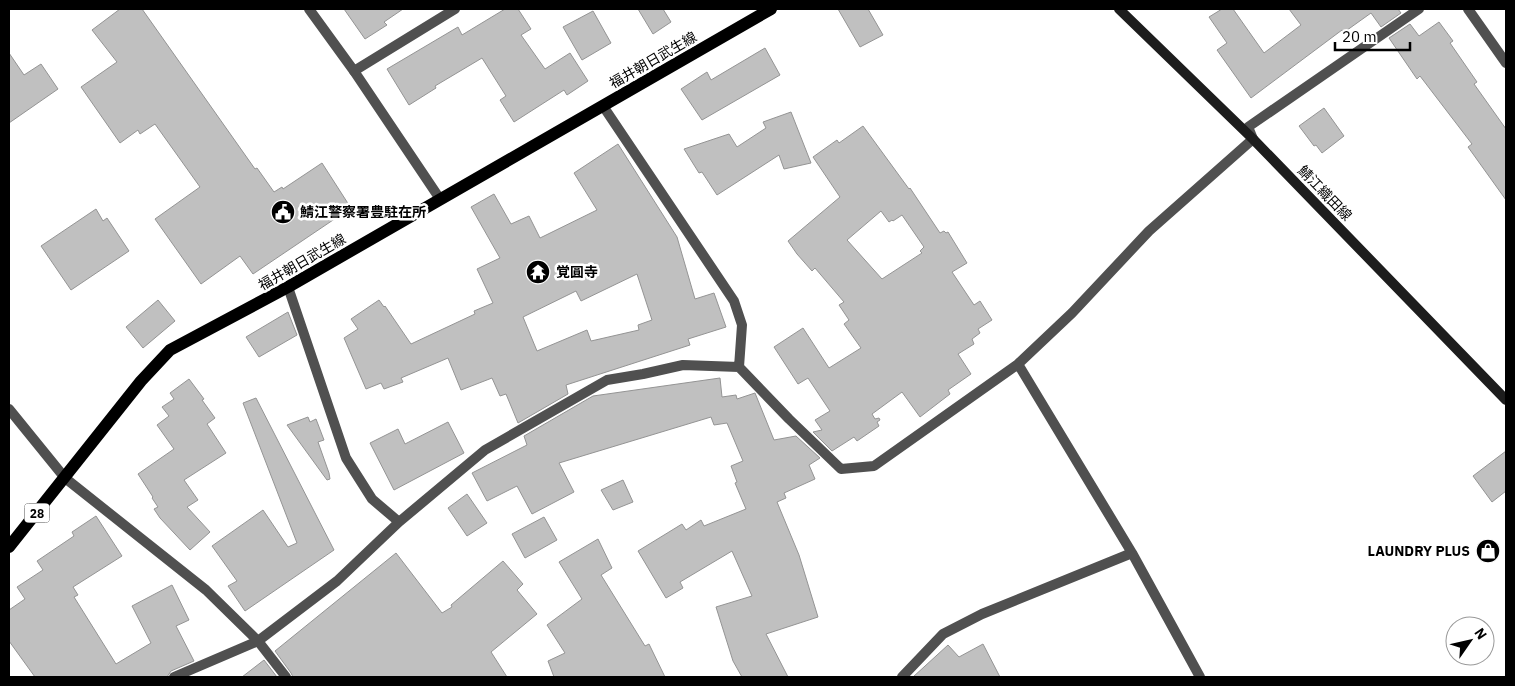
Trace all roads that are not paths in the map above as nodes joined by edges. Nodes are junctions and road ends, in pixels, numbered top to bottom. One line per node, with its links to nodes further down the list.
1 (309, 9): 8 (street)
2 (455, 9): 8 (street)
3 (771, 9): 9 (main road, 福井朝日武生線 / 28)
4 (1119, 9): 10 (main road, 鯖江織田線)
5 (1418, 9): 10 (street)
6 (1468, 9): 7 (street)
7 (1506, 63)
8 (354, 71): 11 (street)
9 (603, 106): 11 (main road, 福井朝日武生線 / 28); 14 (street)
10 (1254, 139): 13 (street); 15 (main road, 鯖江織田線)
11 (440, 199): 12 (main road, 福井朝日武生線 / 28)
12 (288, 288): 17 (main road, 福井朝日武生線 / 28); 18 (street)
13 (1018, 364): 14 (street); 20 (street)
14 (739, 367): 18 (street)
15 (1506, 400)
16 (9, 409): 17 (street)
17 (65, 478): 19 (main road, 福井朝日武生線 / 28); 21 (street)
18 (399, 522): 21 (street)
19 (9, 547)
20 (1132, 554): 24 (street); 25 (street)
21 (258, 641): 22 (street); 23 (street)
22 (174, 677)
23 (286, 677)
24 (902, 677)
25 (1200, 677)

